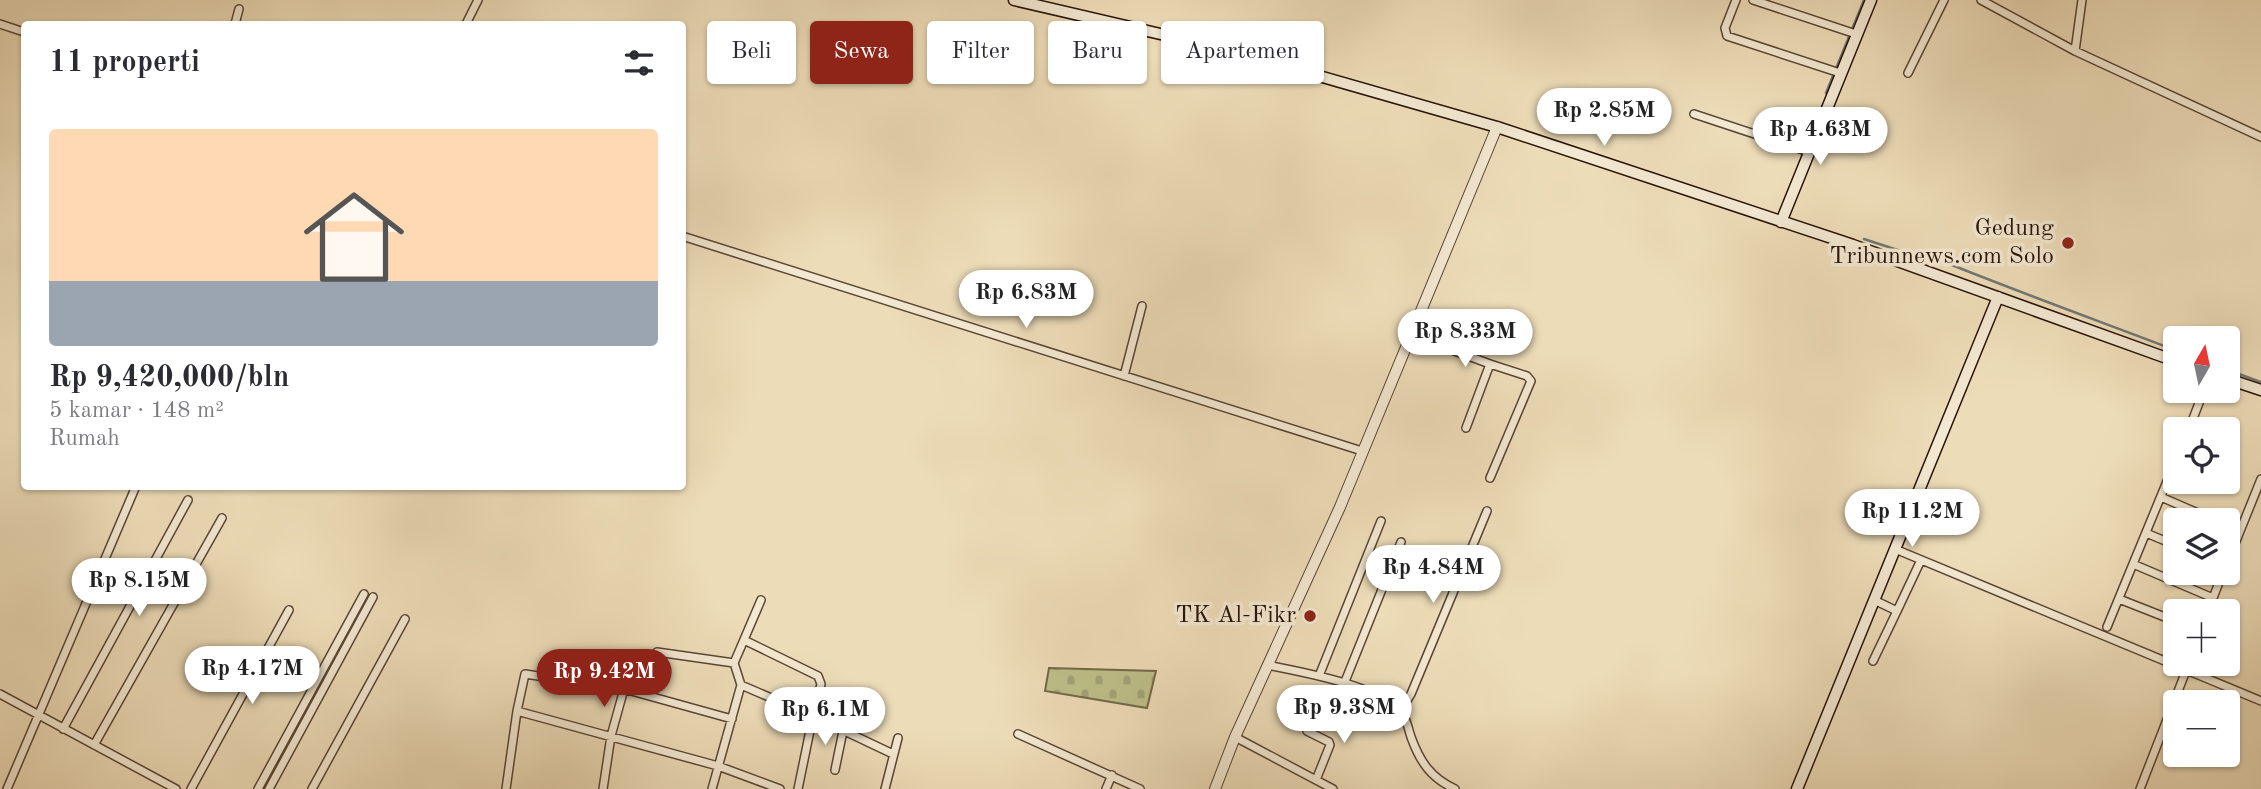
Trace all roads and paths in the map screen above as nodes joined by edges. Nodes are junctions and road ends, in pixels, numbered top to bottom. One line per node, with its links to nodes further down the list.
1 (478, 0): 11 (street)
2 (1014, 0): 19 (main road)
3 (1737, 0): 16 (street)
4 (1753, 0): 14 (street)
5 (1871, 0): 14 (main road)
6 (1944, 0): 17 (street)
7 (1981, 0): 15 (street)
8 (2082, 0): 15 (street)
9 (240, 9): 10 (street)
10 (235, 21)
11 (468, 21)
12 (0, 24): 13 (street)
13 (21, 31)
14 (1853, 32): 16 (main road)
15 (2075, 51): 20 (street)
16 (1836, 72): 21 (main road)
17 (1908, 73)
18 (1693, 114): 21 (street)
19 (1497, 127): 22 (main road); 26 (street)
20 (2261, 137)
21 (1809, 152): 22 (main road)
22 (1781, 222): 24 (main road)
23 (686, 237): 29 (street)
24 (1998, 297): 27 (main road); 48 (main road)
25 (1142, 306): 29 (street)
26 (1411, 335): 28 (street); 33 (street)
27 (2163, 357)
28 (1490, 364): 32 (street); 34 (street)
29 (1124, 376): 33 (street)
30 (2240, 383): 31 (main road)
31 (2261, 390)
32 (1466, 428)
33 (1362, 451): 69 (street)
34 (1490, 478)
35 (2261, 479): 44 (street)
36 (134, 490): 80 (street)
37 (2163, 492): 38 (street)
38 (2161, 497): 40 (street); 45 (street)
39 (188, 500): 83 (street)
40 (2186, 508)
41 (1487, 511): 79 (street)
42 (222, 518): 90 (street)
43 (1381, 522): 49 (street)
44 (2240, 531)
45 (2146, 533): 46 (street); 52 (street)
46 (2163, 540)
47 (1401, 542): 51 (street)
48 (1895, 549): 50 (street); 59 (main road)
49 (1368, 555): 51 (street); 70 (street)
50 (1920, 560): 61 (street); 66 (street)
51 (1393, 564): 73 (street)
52 (2133, 564): 56 (street); 57 (street)
53 (2218, 585): 56 (street)
54 (364, 594): 99 (street)
55 (373, 597): 100 (street)
56 (2213, 598)
57 (2119, 599): 62 (street); 64 (street)
58 (761, 600): 65 (street)
59 (1874, 600): 61 (street); 113 (main road)
60 (289, 610): 98 (street)
61 (1897, 611): 67 (street)
62 (2163, 616)
63 (405, 619): 101 (street)
64 (2107, 628)
65 (744, 640): 68 (street); 81 (street)
66 (2163, 657)
67 (1873, 661)
68 (734, 663): 74 (street); 75 (street)
69 (1267, 665): 70 (street); 88 (street)
70 (1319, 676): 73 (street)
71 (2184, 676): 114 (street)
72 (2207, 676): 77 (street)
73 (1344, 684): 79 (street)
74 (741, 685): 81 (street); 82 (street)
75 (624, 689): 78 (street); 82 (street); 87 (street)
76 (0, 694): 80 (street)
77 (2261, 701)
78 (517, 711): 87 (street); 102 (street)
79 (1400, 712): 112 (street)
80 (39, 716): 83 (street); 96 (street)
81 (813, 716): 84 (street); 106 (street)
82 (732, 719): 92 (street)
83 (63, 729): 90 (street)
84 (843, 731): 91 (street); 93 (street)
85 (1307, 732): 95 (street)
86 (1018, 734): 94 (street)
87 (611, 736): 92 (street); 103 (street)
88 (1235, 737): 95 (street); 110 (street)
89 (898, 738): 91 (street)
90 (94, 745): 97 (street)
91 (893, 754): 107 (street)
92 (718, 766): 104 (street); 105 (street)
93 (835, 770)
94 (1112, 775): 108 (street); 109 (street)
95 (1316, 780): 111 (street)
96 (7, 789)
97 (176, 789)
98 (191, 789)
99 (258, 789)
100 (269, 789)
101 (312, 789)
102 (506, 789)
103 (603, 789)
104 (712, 789)
105 (780, 789)
106 (797, 789)
107 (885, 789)
108 (1106, 789)
109 (1140, 789)
110 (1215, 789)
111 (1334, 789)
112 (1455, 789)
113 (1797, 789)
114 (2140, 789)

